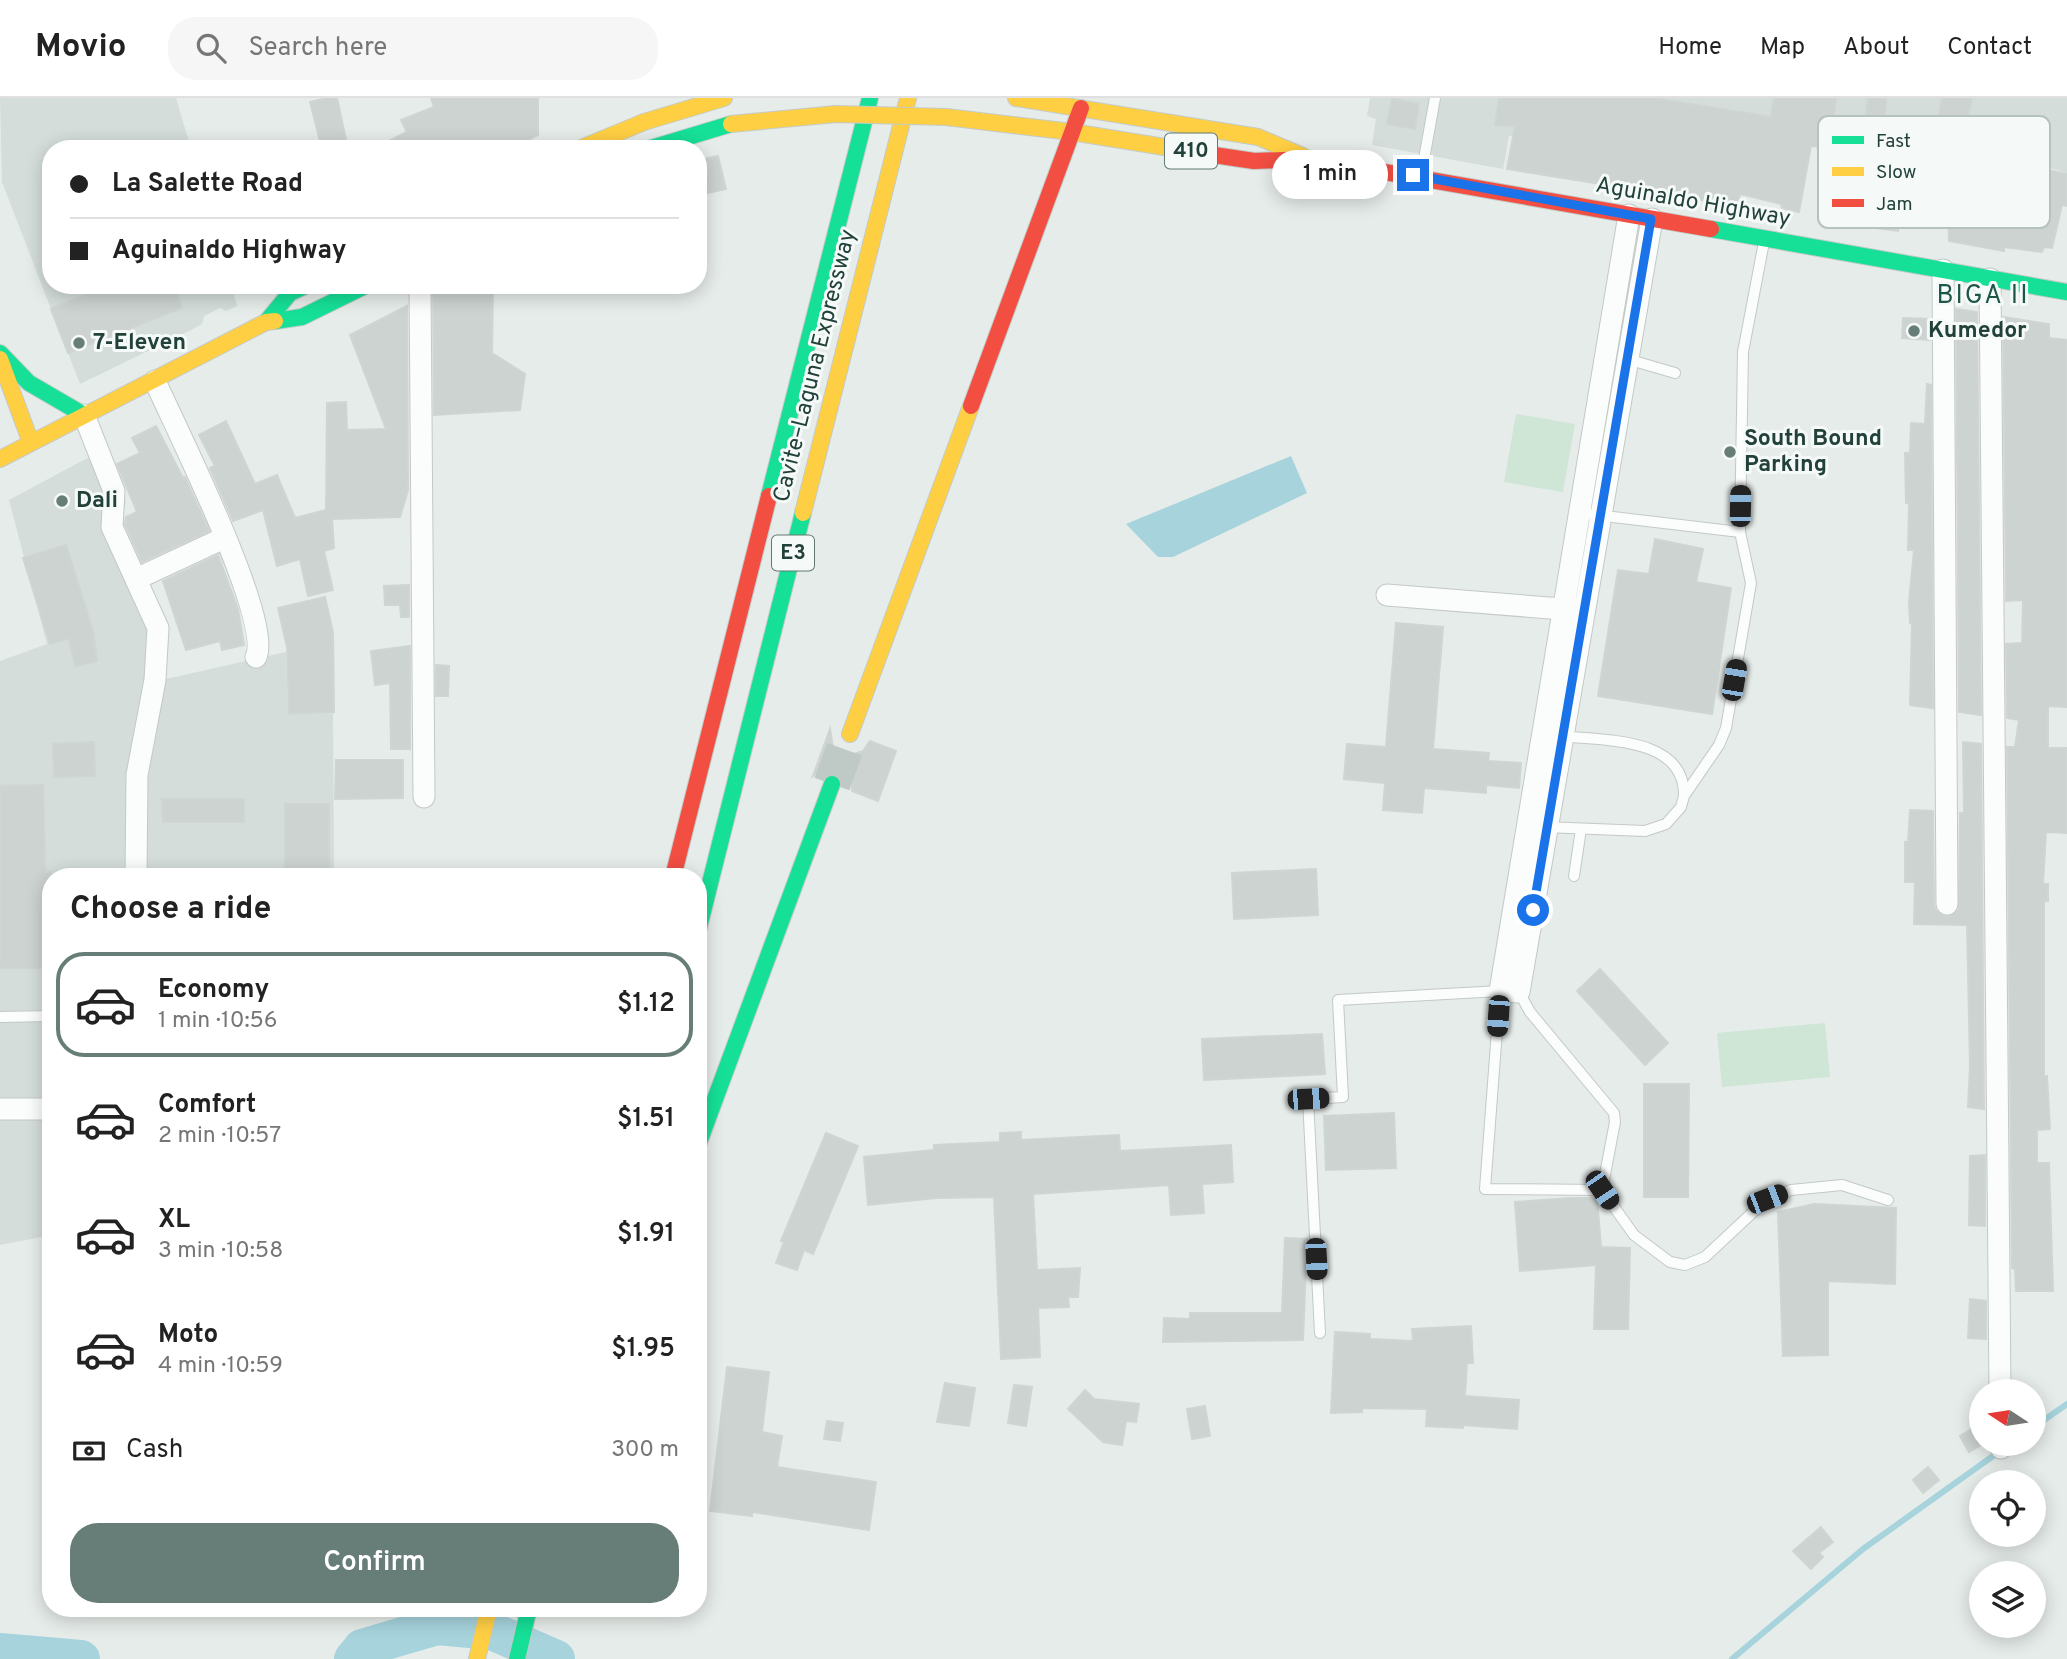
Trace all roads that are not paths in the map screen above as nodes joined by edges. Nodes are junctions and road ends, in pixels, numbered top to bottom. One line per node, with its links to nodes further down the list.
1 (724, 98): 8 (main road)
2 (870, 98): 46 (main road, Cavite–Laguna Expressway / E3)
3 (908, 98): 48 (main road, Cavite–Laguna Expressway / E3)
4 (1016, 98): 6 (main road, Aguinaldo Highway / 410)
5 (1435, 98): 11 (lane)
6 (1081, 108): 7 (main road); 10 (main road, Aguinaldo Highway / 410)
7 (1072, 132): 9 (main road, Aguinaldo Highway / 410, bridge); 10 (main road, Aguinaldo Highway / 410); 38 (main road)
8 (601, 140)
9 (679, 140)
10 (1310, 159): 11 (main road, Aguinaldo Highway / 410)
11 (1427, 178): 12 (main road, Aguinaldo Highway / 410)
12 (1629, 215): 13 (main road, Aguinaldo Highway / 410); 31 (street)
13 (1651, 219): 14 (main road, Aguinaldo Highway / 410); 24 (street)
14 (1764, 239): 15 (main road, Aguinaldo Highway / 410); 32 (lane)
15 (1943, 270): 16 (main road, Aguinaldo Highway / 410); 49 (street)
16 (1990, 279): 17 (main road, Aguinaldo Highway / 410); 59 (street)
17 (2067, 292)
18 (289, 294): 21 (main road)
19 (348, 294): 21 (main road)
20 (420, 294): 42 (street)
21 (265, 322): 26 (main road)
22 (0, 353): 27 (main road)
23 (0, 359): 29 (main road)
24 (1626, 359): 25 (lane); 31 (street)
25 (1675, 373)
26 (155, 381): 27 (main road); 33 (street)
27 (84, 415): 29 (main road); 34 (street)
28 (0, 436): 30 (main road)
29 (31, 443): 30 (main road)
30 (4, 457)
31 (1589, 515): 32 (lane); 36 (street)
32 (1740, 532): 41 (lane)
33 (224, 538): 34 (street); 37 (street)
34 (136, 579): 45 (street)
35 (1387, 595): 36 (street)
36 (1573, 610): 39 (street)
37 (256, 657)
38 (850, 734)
39 (1553, 736): 41 (lane); 43 (street)
40 (832, 784): 55 (main road)
41 (1684, 796): 44 (lane)
42 (424, 797)
43 (1537, 826): 44 (lane); 50 (street)
44 (1581, 829): 47 (lane)
45 (136, 868)
46 (676, 868)
47 (1574, 876)
48 (707, 895)
49 (1947, 904)
50 (1510, 991): 56 (lane); 56 (lane); 58 (lane)
51 (42, 1016): 52 (lane)
52 (0, 1017)
53 (0, 1109): 54 (street)
54 (42, 1109)
55 (707, 1121)
56 (1602, 1190): 57 (lane)
57 (1888, 1200)
58 (1320, 1333)
59 (2000, 1379)
60 (487, 1617): 62 (main road)
61 (527, 1617): 63 (main road)
62 (477, 1659)
63 (517, 1659)

